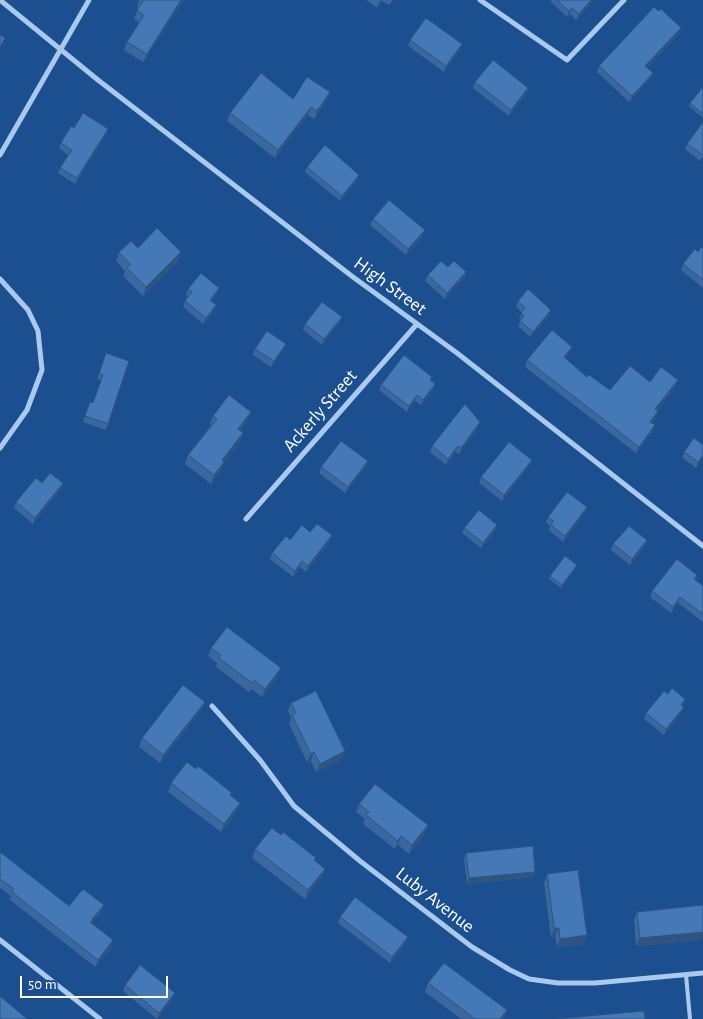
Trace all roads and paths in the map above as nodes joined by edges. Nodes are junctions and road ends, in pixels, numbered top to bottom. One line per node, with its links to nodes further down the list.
1 (0, 0): 5 (street, High Street)
2 (89, 0): 5 (street)
3 (480, 0): 4 (street)
4 (624, 0)
5 (60, 49): 6 (street); 8 (street, High Street)
6 (0, 155)
7 (0, 279): 9 (street)
8 (417, 324): 10 (street, Ackerly Street); 11 (street, High Street)
9 (0, 448)
10 (246, 519)
11 (703, 546)
12 (212, 706): 15 (street, Luby Avenue)
13 (0, 940): 16 (street)
14 (703, 973): 15 (street, Luby Avenue)
15 (686, 975): 17 (lane)
16 (100, 1019)
17 (690, 1019)

